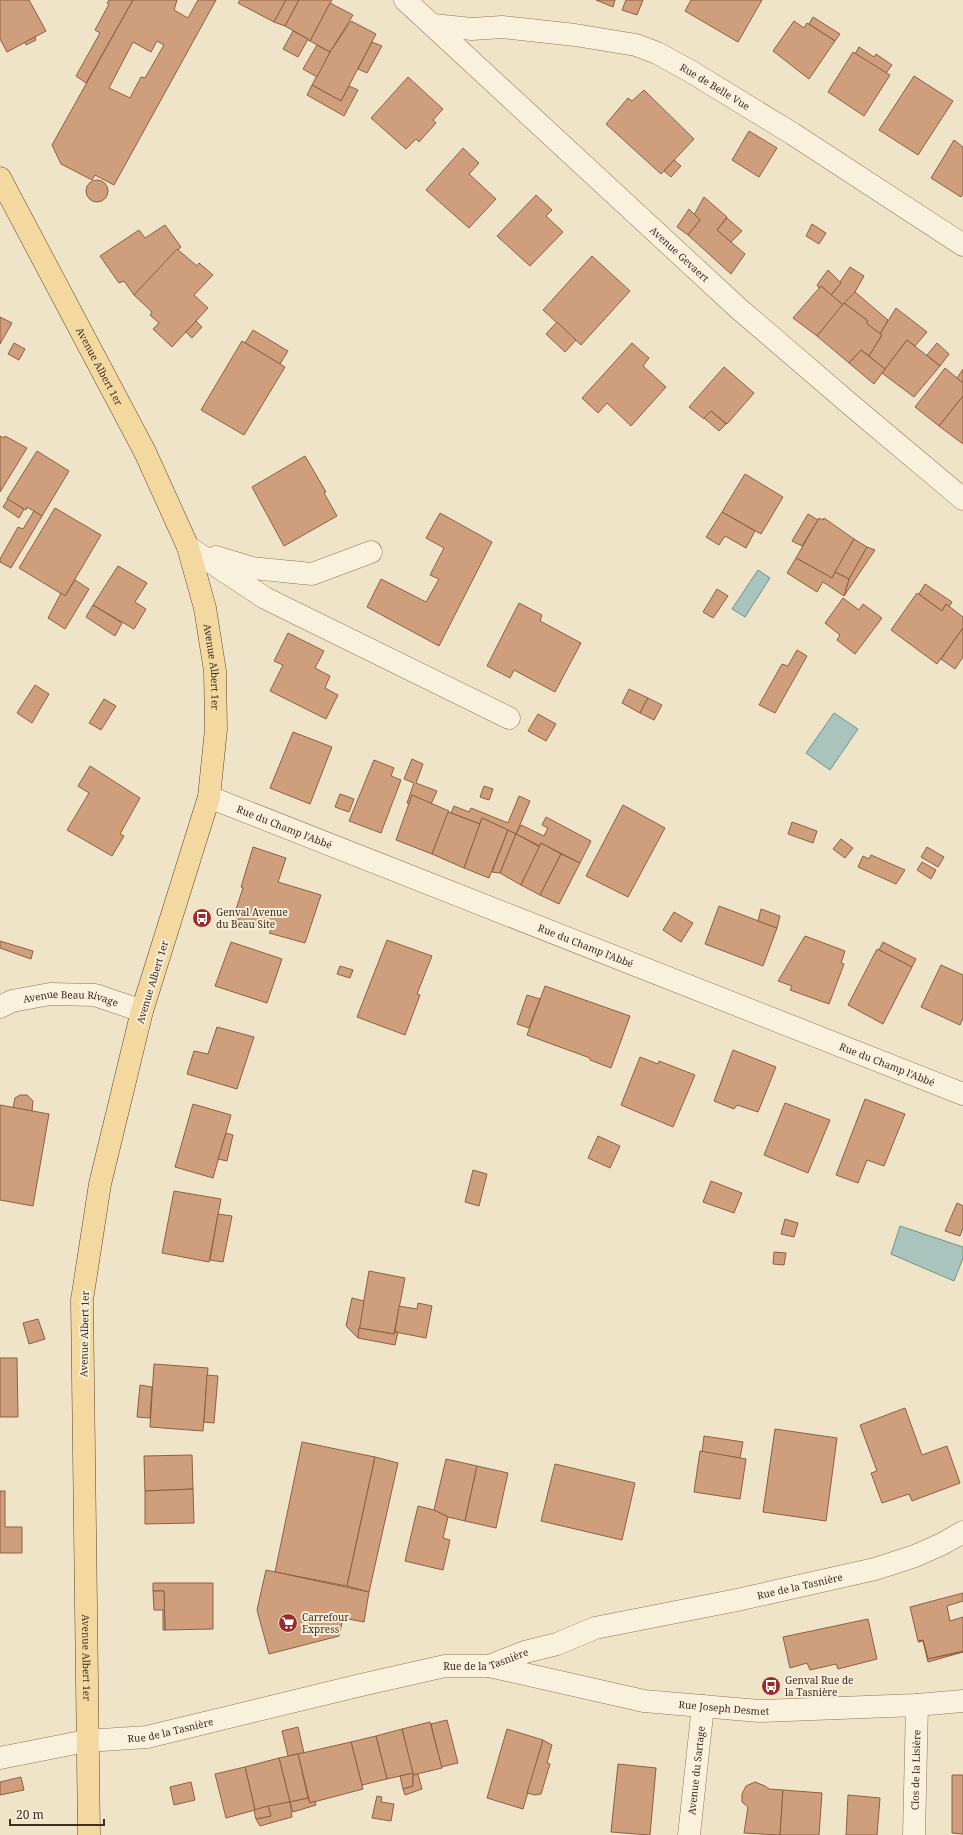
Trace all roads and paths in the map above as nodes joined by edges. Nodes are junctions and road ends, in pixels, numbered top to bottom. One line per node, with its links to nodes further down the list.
1 (404, 0): 2 (street, Avenue Gevaert)
2 (433, 25): 4 (street, Rue de Belle Vue); 5 (street, Avenue Gevaert)
3 (0, 178): 6 (main road, Avenue Albert 1er)
4 (963, 245)
5 (963, 499)
6 (188, 547): 7 (street); 8 (street); 9 (main road, Avenue Albert 1er)
7 (371, 552)
8 (509, 718)
9 (209, 797): 11 (main road, Avenue Albert 1er); 12 (street, Rue du Champ l'Abbé)
10 (0, 1007): 11 (street, Avenue Beau Rivage)
11 (142, 1011): 18 (main road, Avenue Albert 1er)
12 (963, 1094)
13 (963, 1532): 14 (street, Rue de la Tasnière)
14 (489, 1666): 17 (street, Rue Joseph Desmet); 18 (street, Rue de la Tasnière)
15 (963, 1701): 16 (street, Rue Joseph Desmet)
16 (917, 1705): 17 (street, Rue Joseph Desmet); 22 (street, Clos de la Lisière)
17 (703, 1706): 21 (street, Avenue du Sartage)
18 (86, 1741): 19 (street, Rue de la Tasnière); 20 (main road, Avenue Albert 1er)
19 (0, 1758)
20 (89, 1835)
21 (689, 1835)
22 (914, 1835)

